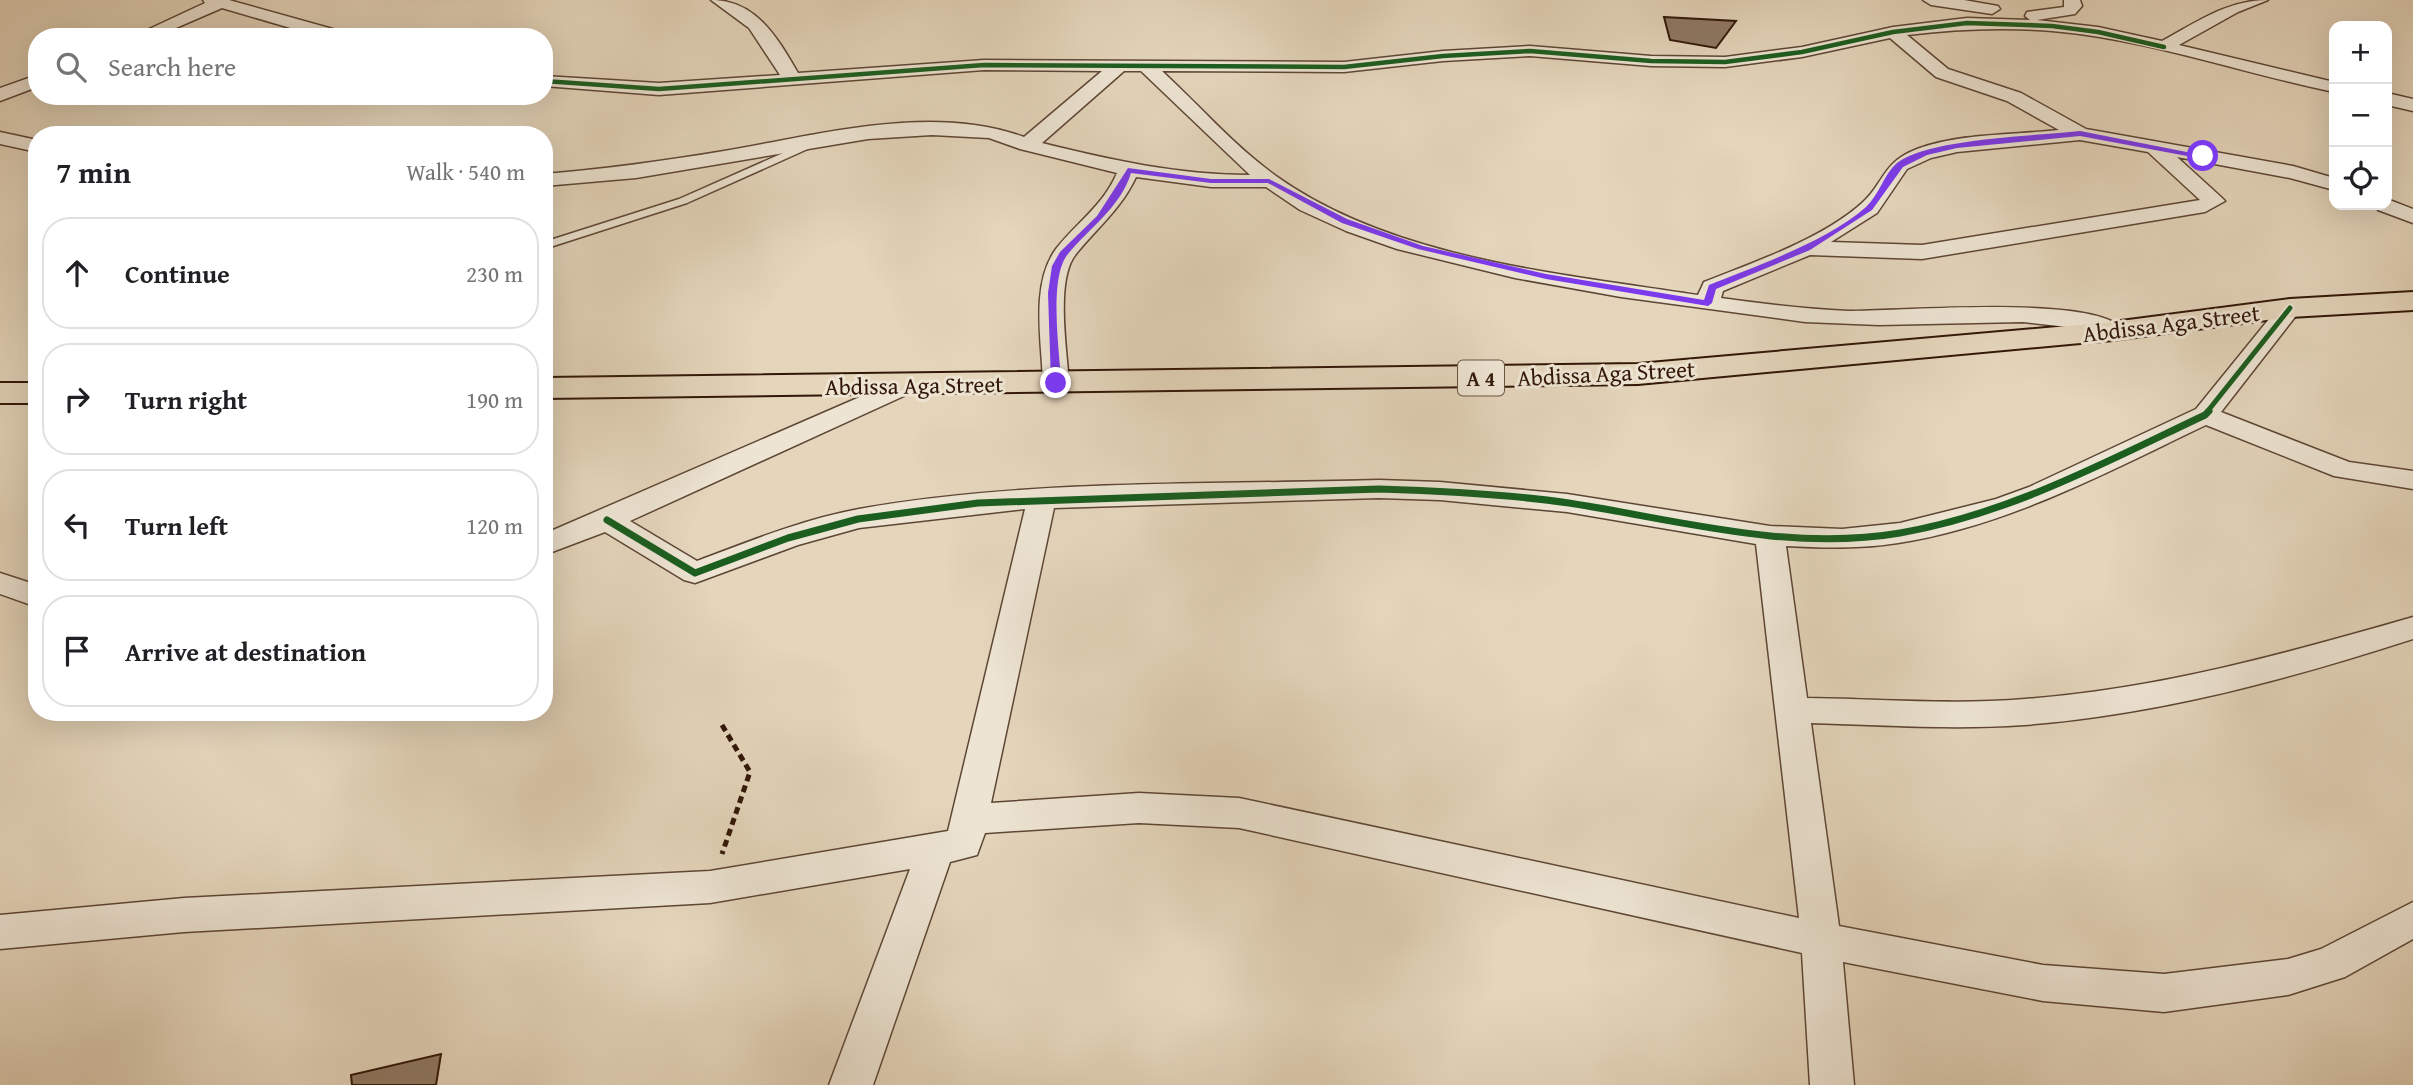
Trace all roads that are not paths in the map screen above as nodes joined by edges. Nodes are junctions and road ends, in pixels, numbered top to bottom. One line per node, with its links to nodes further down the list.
1 (719, 0): 17 (street)
2 (1931, 0): 8 (street)
3 (2072, 0): 8 (street)
4 (2209, 0): 7 (street)
5 (2260, 0): 7 (street)
6 (216, 2): 9 (street); 10 (street)
7 (2232, 9): 13 (street)
8 (2033, 16): 12 (street)
9 (160, 28)
10 (309, 28)
11 (1893, 32): 12 (street); 15 (street); 23 (street)
12 (2098, 32): 13 (street)
13 (2164, 47): 19 (street)
14 (1120, 65): 15 (street); 17 (street); 27 (street)
15 (1145, 65): 31 (street)
16 (553, 81): 17 (street)
17 (793, 82)
18 (28, 84): 20 (street)
19 (2329, 86)
20 (0, 95)
21 (2392, 100): 22 (street)
22 (2413, 105)
23 (2080, 134): 28 (street); 36 (street)
24 (0, 138): 25 (street)
25 (28, 144)
26 (808, 145): 27 (street); 30 (street); 35 (lane)
27 (1027, 145): 29 (street)
28 (2156, 148): 32 (street); 36 (street)
29 (1128, 170): 31 (street); 41 (street)
30 (553, 179)
31 (1269, 181): 38 (street)
32 (2329, 183)
33 (2392, 208): 34 (street)
34 (2413, 217)
35 (553, 243)
36 (1807, 248): 38 (street)
37 (2413, 301): 39 (highway, Abdissa Aga Street / A 4)
38 (1708, 303): 40 (street)
39 (2290, 308): 40 (highway, Abdissa Aga Street / A 4); 46 (street)
40 (2113, 331): 41 (highway, Abdissa Aga Street / A 4)
41 (1056, 383): 42 (highway, Abdissa Aga Street / A 4)
42 (908, 385): 43 (highway, Abdissa Aga Street / A 4); 49 (street)
43 (553, 388)
44 (0, 393): 45 (highway)
45 (28, 393)
46 (2205, 415): 47 (street); 50 (street)
47 (2413, 480)
48 (1042, 499): 49 (street); 50 (street); 56 (street)
49 (607, 520): 51 (street)
50 (1770, 536): 55 (street)
51 (553, 541)
52 (0, 583): 53 (street)
53 (28, 593)
54 (2413, 628): 55 (street)
55 (1794, 710): 60 (street)
56 (970, 820): 57 (street); 60 (street)
57 (936, 848): 59 (street); 61 (street)
58 (2413, 919): 60 (street)
59 (0, 932)
60 (1821, 940): 62 (street)
61 (851, 1085)
62 (1832, 1085)

